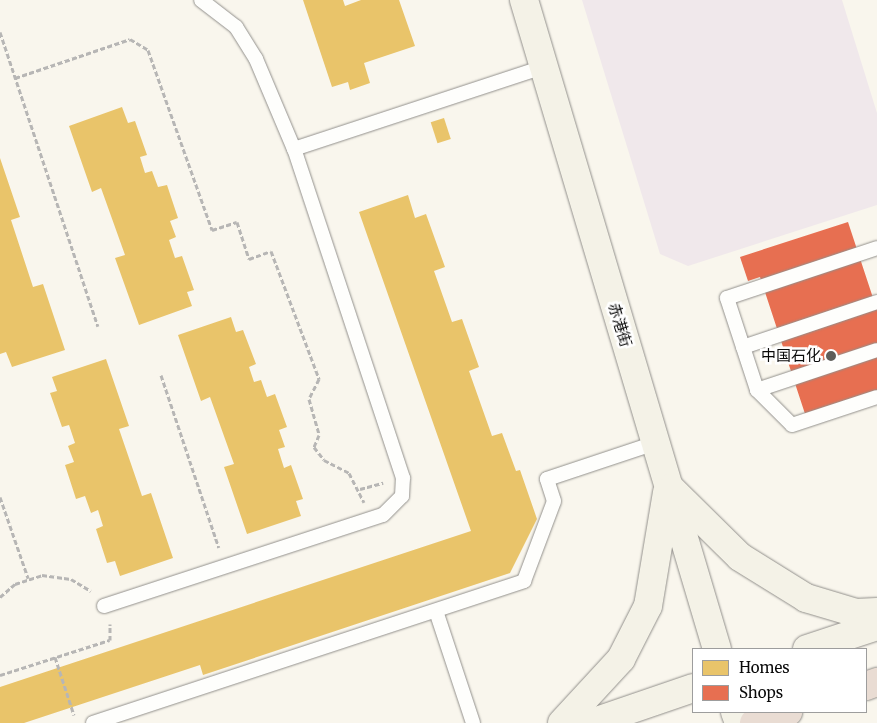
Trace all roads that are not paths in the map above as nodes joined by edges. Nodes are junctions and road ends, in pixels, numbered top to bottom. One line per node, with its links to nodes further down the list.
1 (201, 0): 4 (lane)
2 (524, 0): 3 (street, 赤港街)
3 (544, 67): 4 (lane); 11 (street, 赤港街)
4 (294, 149): 13 (lane)
5 (877, 248): 7 (lane)
6 (877, 302): 7 (lane)
7 (743, 346): 9 (lane)
8 (877, 350): 9 (lane)
9 (757, 390): 10 (lane)
10 (877, 397)
11 (655, 443): 12 (street, 赤港街); 14 (lane)
12 (668, 487): 15 (street); 17 (street, 赤港街); 23 (street)
13 (104, 606)
14 (436, 610): 21 (lane); 22 (lane)
15 (877, 612)
16 (877, 626): 18 (street)
17 (717, 648)
18 (810, 648)
19 (692, 688): 24 (street)
20 (785, 713): 25 (highway)
21 (93, 723)
22 (473, 723)
23 (562, 723)
24 (591, 723)
25 (754, 723)

